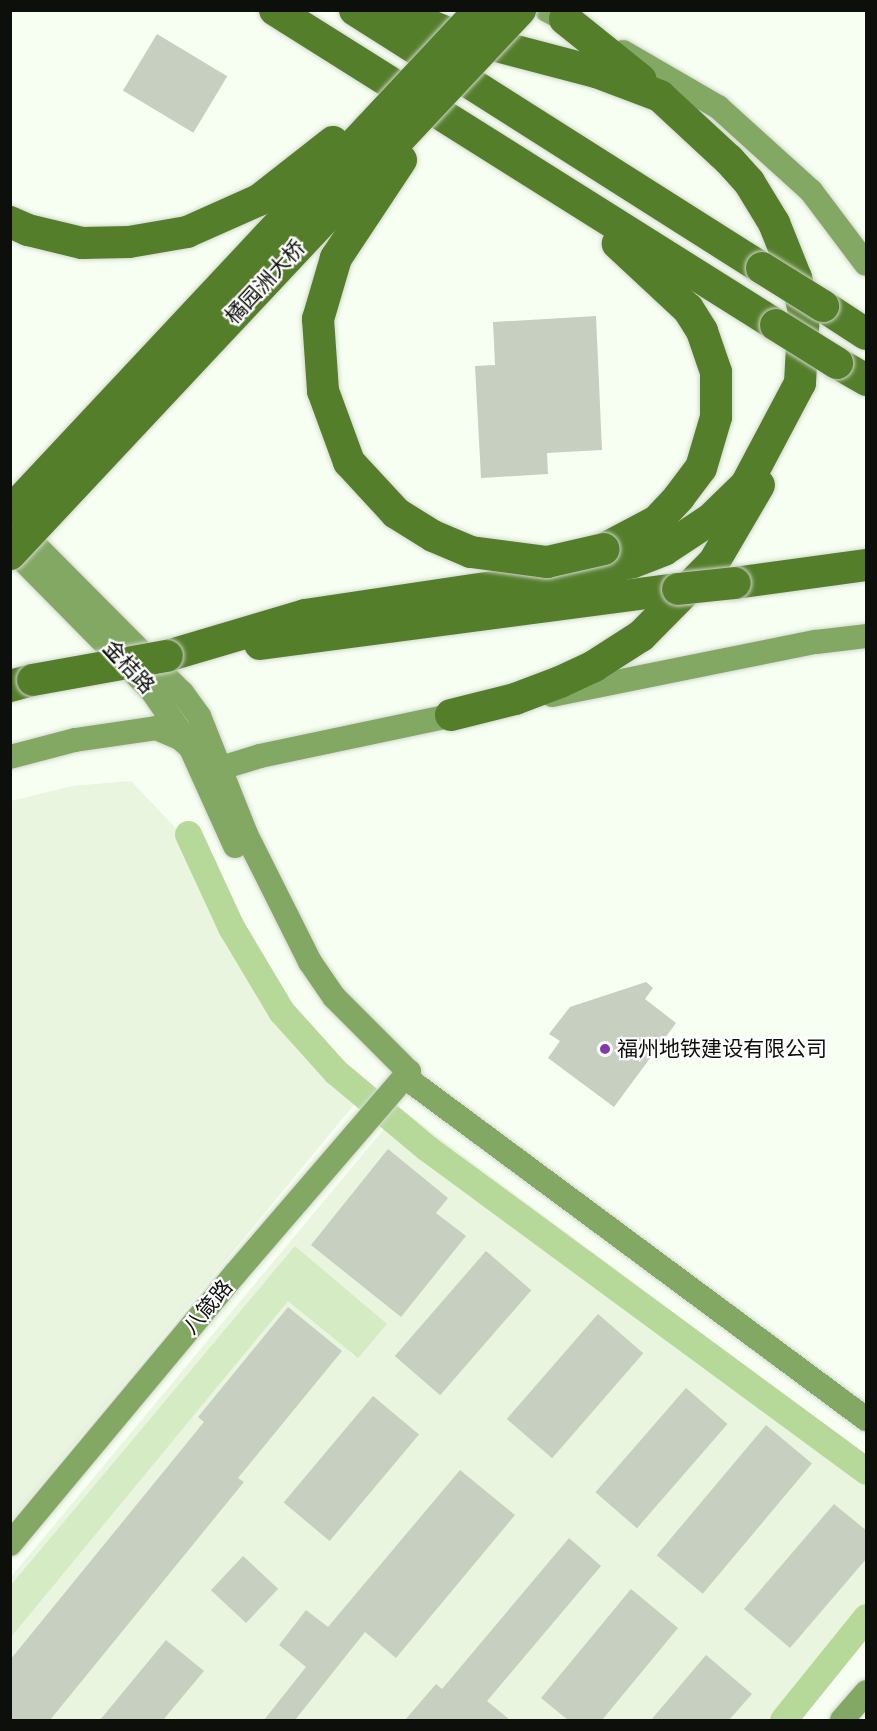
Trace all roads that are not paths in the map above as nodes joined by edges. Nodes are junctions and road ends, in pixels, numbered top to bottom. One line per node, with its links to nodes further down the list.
1 (275, 10): 9 (highway)
2 (355, 10): 12 (highway, bridge)
3 (391, 10): 8 (highway)
4 (480, 10): 7 (highway, 橘园洲大桥, bridge)
5 (520, 10): 7 (highway, 橘园洲大桥, bridge)
6 (556, 15): 8 (highway); 11 (main road)
7 (436, 79): 9 (highway, bridge); 10 (highway, bridge); 15 (highway, 橘园洲大桥, bridge); 18 (highway, 橘园洲大桥, bridge)
8 (660, 96): 14 (highway)
9 (541, 181): 13 (highway, bridge)
10 (10, 222)
11 (867, 264)
12 (867, 334)
13 (867, 380)
14 (800, 383): 23 (highway); 25 (highway)
15 (10, 512)
16 (10, 521): 28 (main road)
17 (10, 547): 26 (main road, 金桔路)
18 (10, 554)
19 (867, 565): 20 (highway)
20 (735, 583): 21 (highway); 23 (highway, bridge)
21 (867, 584)
22 (867, 636): 25 (main road)
23 (167, 656): 24 (highway, bridge)
24 (22, 683)
25 (451, 715): 28 (main road)
26 (189, 744): 27 (main road); 28 (main road); 29 (main road, 金桔路)
27 (10, 757)
28 (221, 768): 29 (main road)
29 (395, 1089): 30 (main road); 31 (main road, 八箴路)
30 (867, 1419)
31 (10, 1544)
32 (867, 1692): 33 (main road)
33 (853, 1717)

